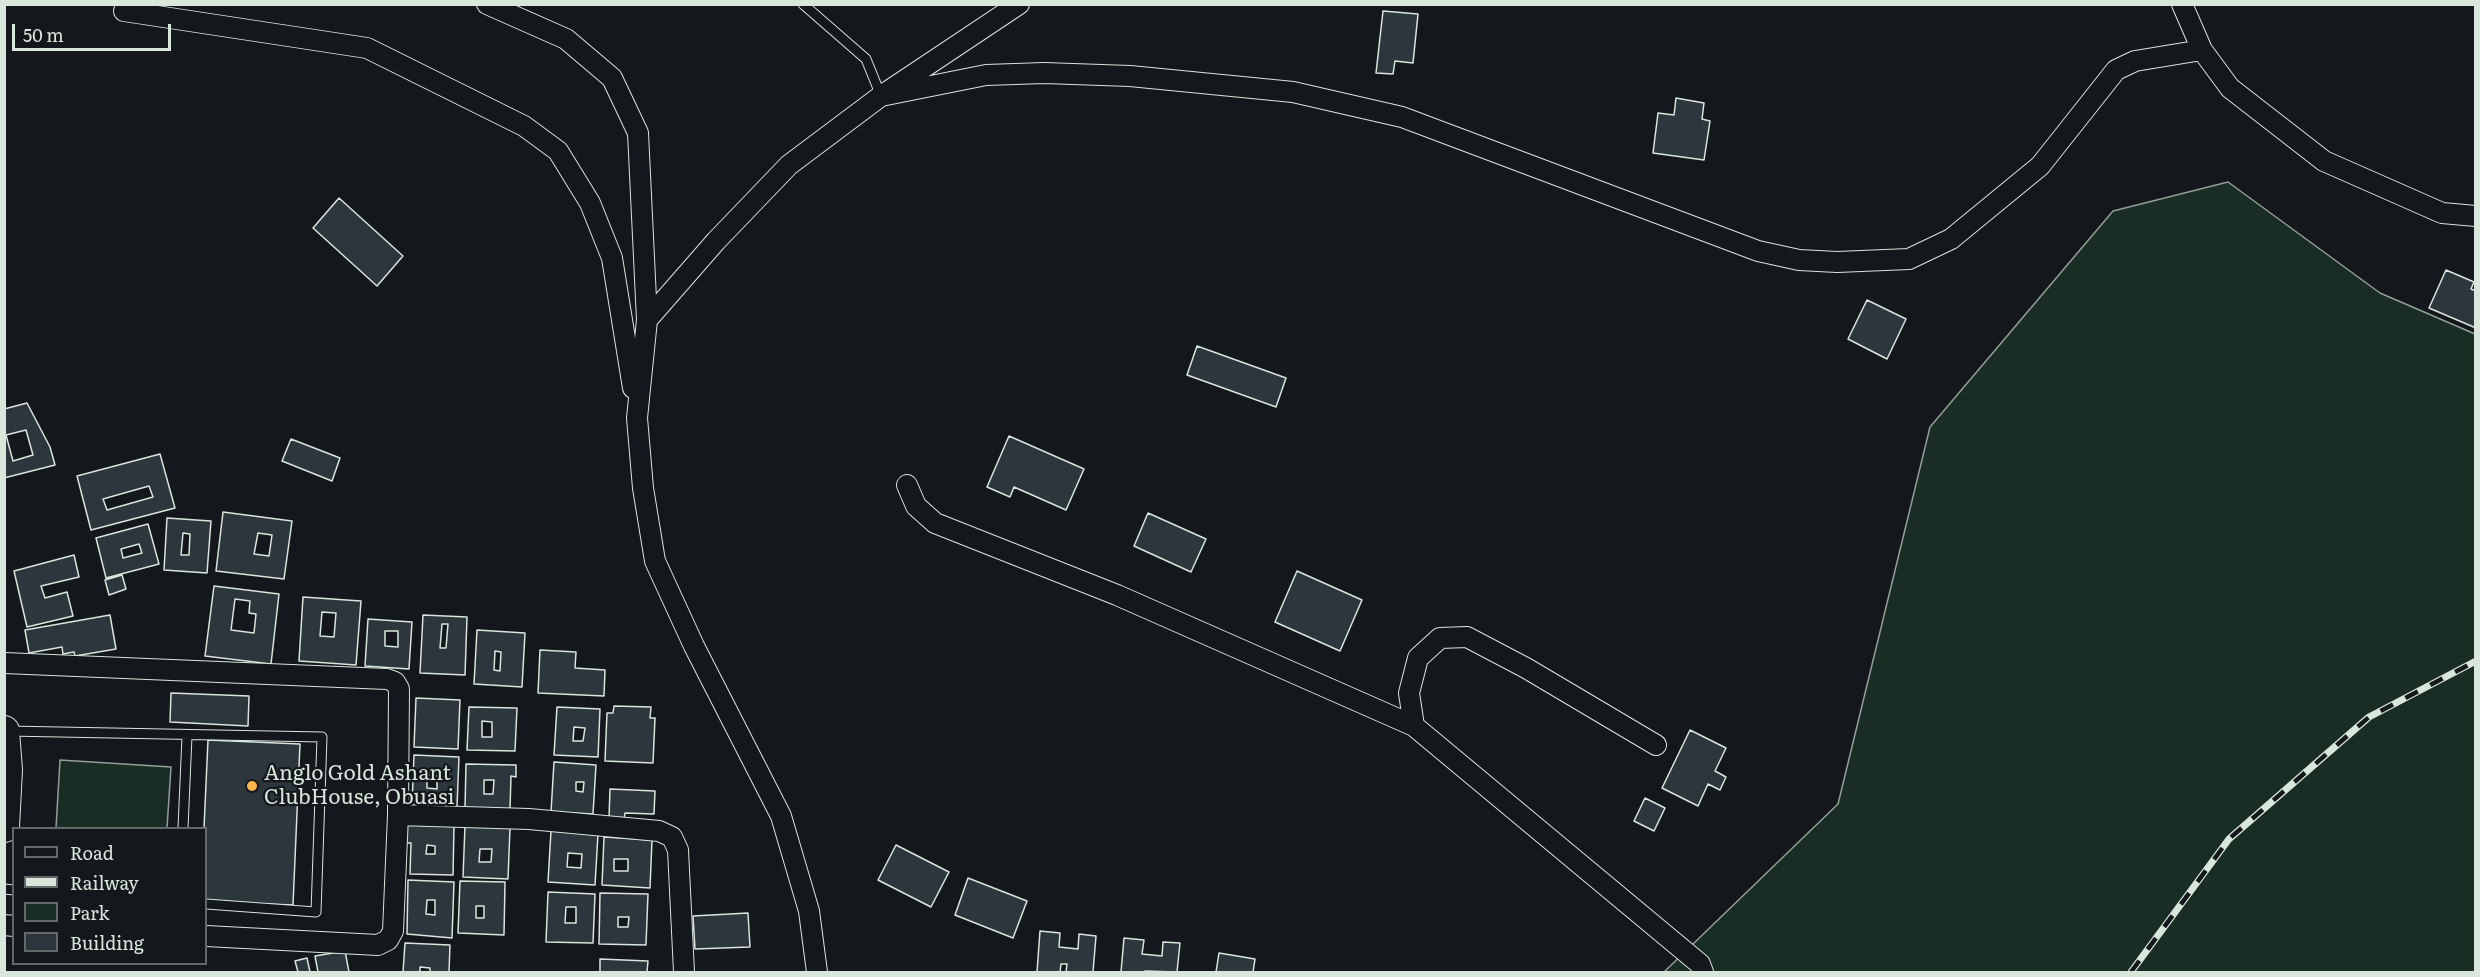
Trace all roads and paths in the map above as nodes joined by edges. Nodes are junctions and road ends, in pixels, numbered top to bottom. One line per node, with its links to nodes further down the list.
1 (487, 4): 9 (street)
2 (803, 4): 7 (lane)
3 (1019, 4): 7 (street)
4 (2182, 4): 6 (street)
5 (124, 11): 10 (street)
6 (2202, 50): 7 (street); 8 (street)
7 (881, 96): 9 (street)
8 (2475, 216)
9 (647, 320): 10 (street)
10 (637, 418): 23 (street)
11 (908, 485): 13 (street)
12 (4, 663): 17 (street)
13 (1414, 726): 16 (street); 24 (street)
14 (4, 731): 15 (lane); 18 (main road)
15 (187, 736): 19 (lane); 20 (lane)
16 (1656, 746)
17 (398, 814): 21 (street); 22 (street)
18 (4, 827)
19 (183, 827)
20 (207, 904)
21 (207, 936)
22 (684, 972)
23 (817, 972)
24 (1703, 972)

